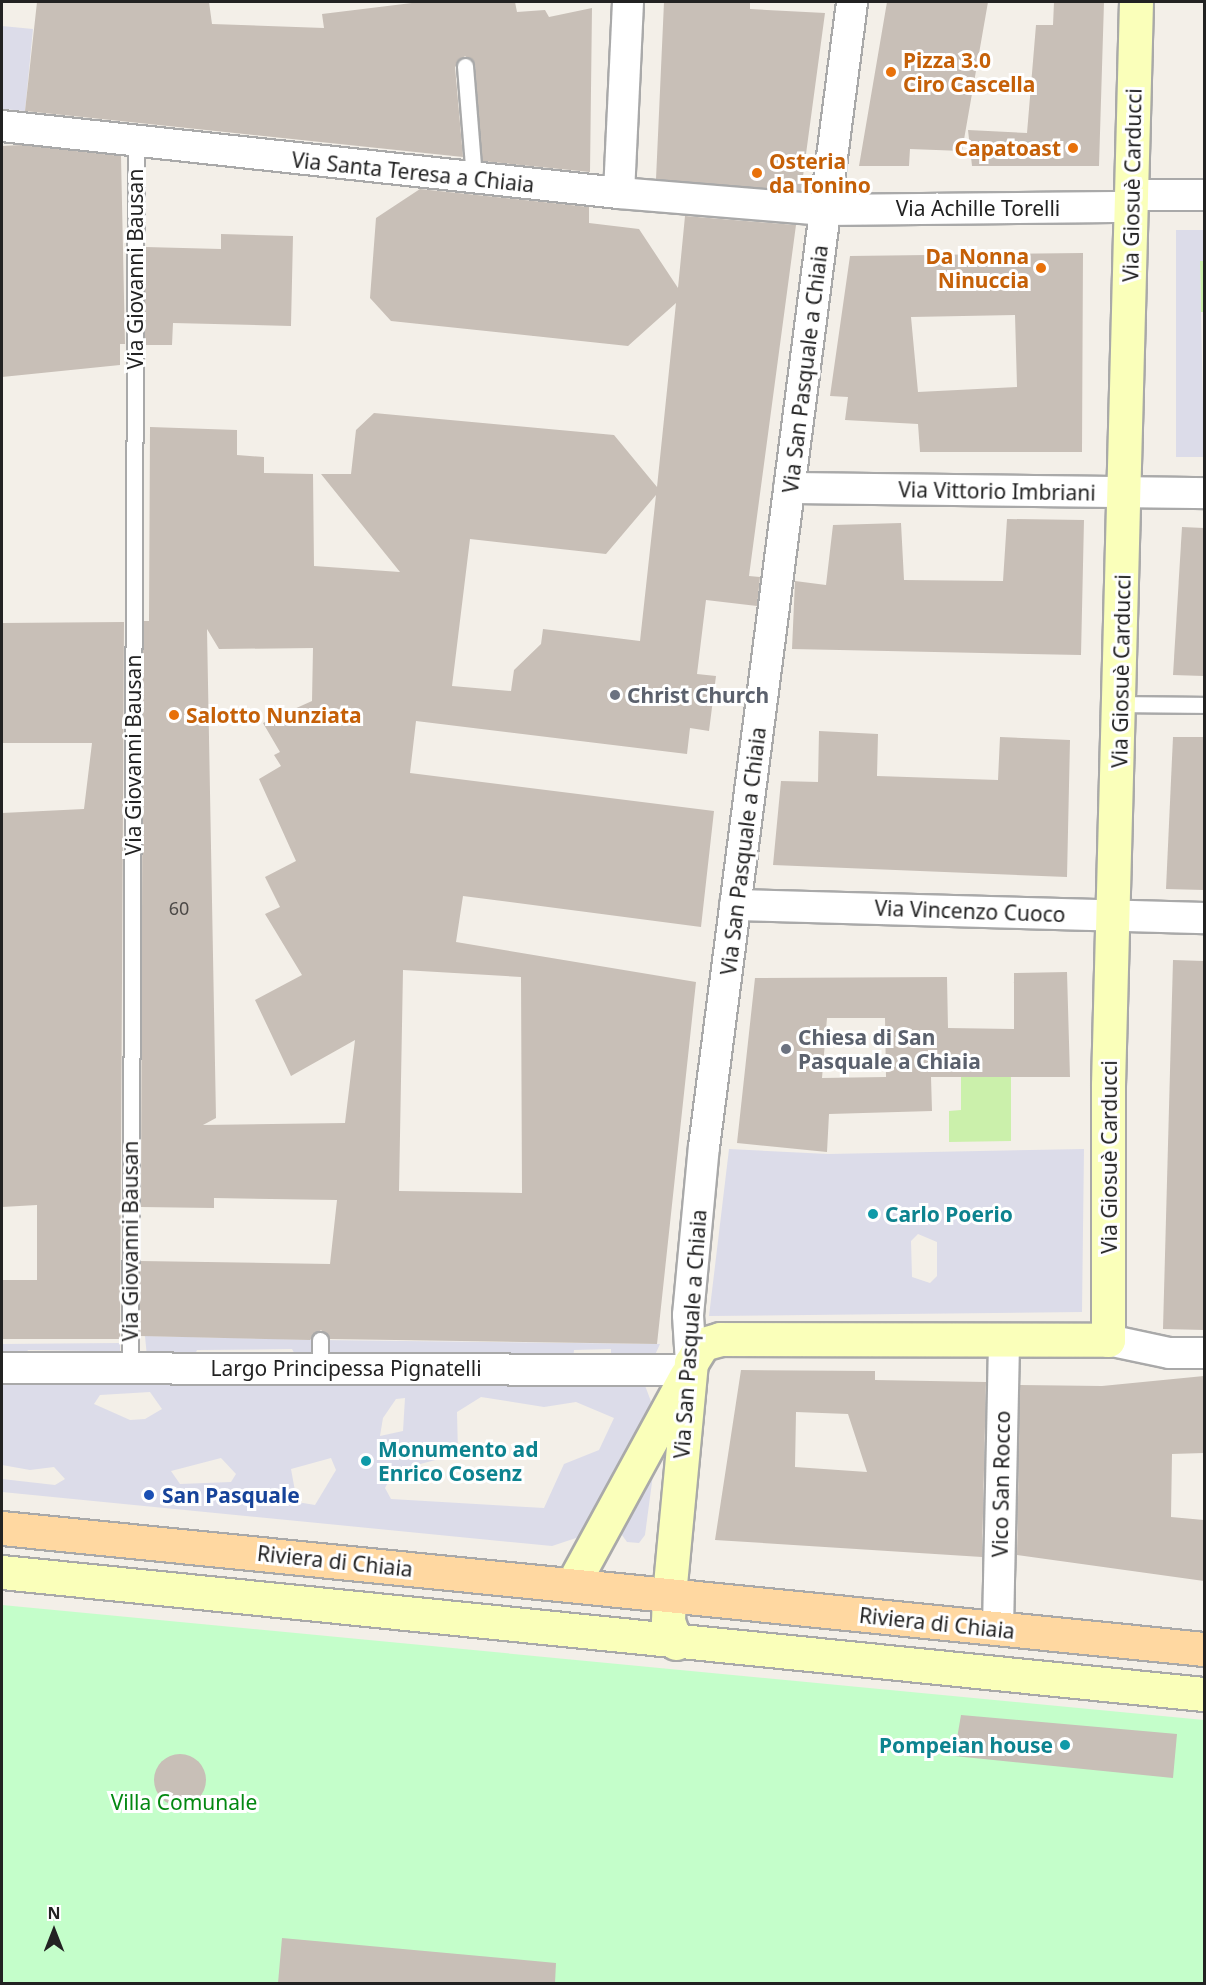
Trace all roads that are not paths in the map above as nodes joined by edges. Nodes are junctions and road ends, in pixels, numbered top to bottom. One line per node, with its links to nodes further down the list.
1 (628, 2): 8 (street)
2 (852, 2): 11 (street, Via San Pasquale a Chiaia)
3 (1136, 2): 10 (street, Via Giosuè Carducci)
4 (465, 66): 7 (lane)
5 (2, 126): 6 (street, Via Santa Teresa a Chiaia)
6 (136, 142): 7 (street, Via Santa Teresa a Chiaia); 25 (lane, Via Giovanni Bausan)
7 (474, 178): 8 (street, Via Santa Teresa a Chiaia)
8 (619, 194): 11 (street, Via Santa Teresa a Chiaia)
9 (1204, 195): 10 (street, Via Achille Torelli)
10 (1131, 201): 11 (street, Via Achille Torelli); 13 (street, Via Giosuè Carducci)
11 (825, 210): 12 (street, Via San Pasquale a Chiaia)
12 (789, 488): 13 (street, Via Vittorio Imbriani); 17 (street, Via San Pasquale a Chiaia)
13 (1126, 493): 14 (street, Via Vittorio Imbriani); 15 (street, Via Giosuè Carducci)
14 (1204, 493)
15 (1120, 704): 16 (lane); 18 (street, Via Giosuè Carducci)
16 (1204, 705)
17 (735, 905): 18 (street, Via Vincenzo Cuoco); 23 (street, Via San Pasquale a Chiaia)
18 (1114, 916): 19 (street, Via Vincenzo Cuoco); 21 (street, Via Giosuè Carducci)
19 (1204, 918)
20 (1004, 1340): 21 (street); 23 (street); 30 (street, Vico San Rocco)
21 (1108, 1340): 22 (street)
22 (1204, 1353)
23 (691, 1366): 25 (street, Largo Principessa Pignatelli); 28 (street); 29 (street, Via San Pasquale a Chiaia)
24 (2, 1368): 25 (street, Largo Principessa Pignatelli)
25 (130, 1368)
26 (2, 1528): 28 (main road, Riviera di Chiaia)
27 (2, 1572): 31 (street)
28 (572, 1585): 29 (main road, Riviera di Chiaia)
29 (669, 1595): 30 (main road, Riviera di Chiaia); 31 (street)
30 (999, 1629): 32 (main road, Riviera di Chiaia)
31 (676, 1643): 33 (street)
32 (1204, 1649)
33 (1204, 1694)

